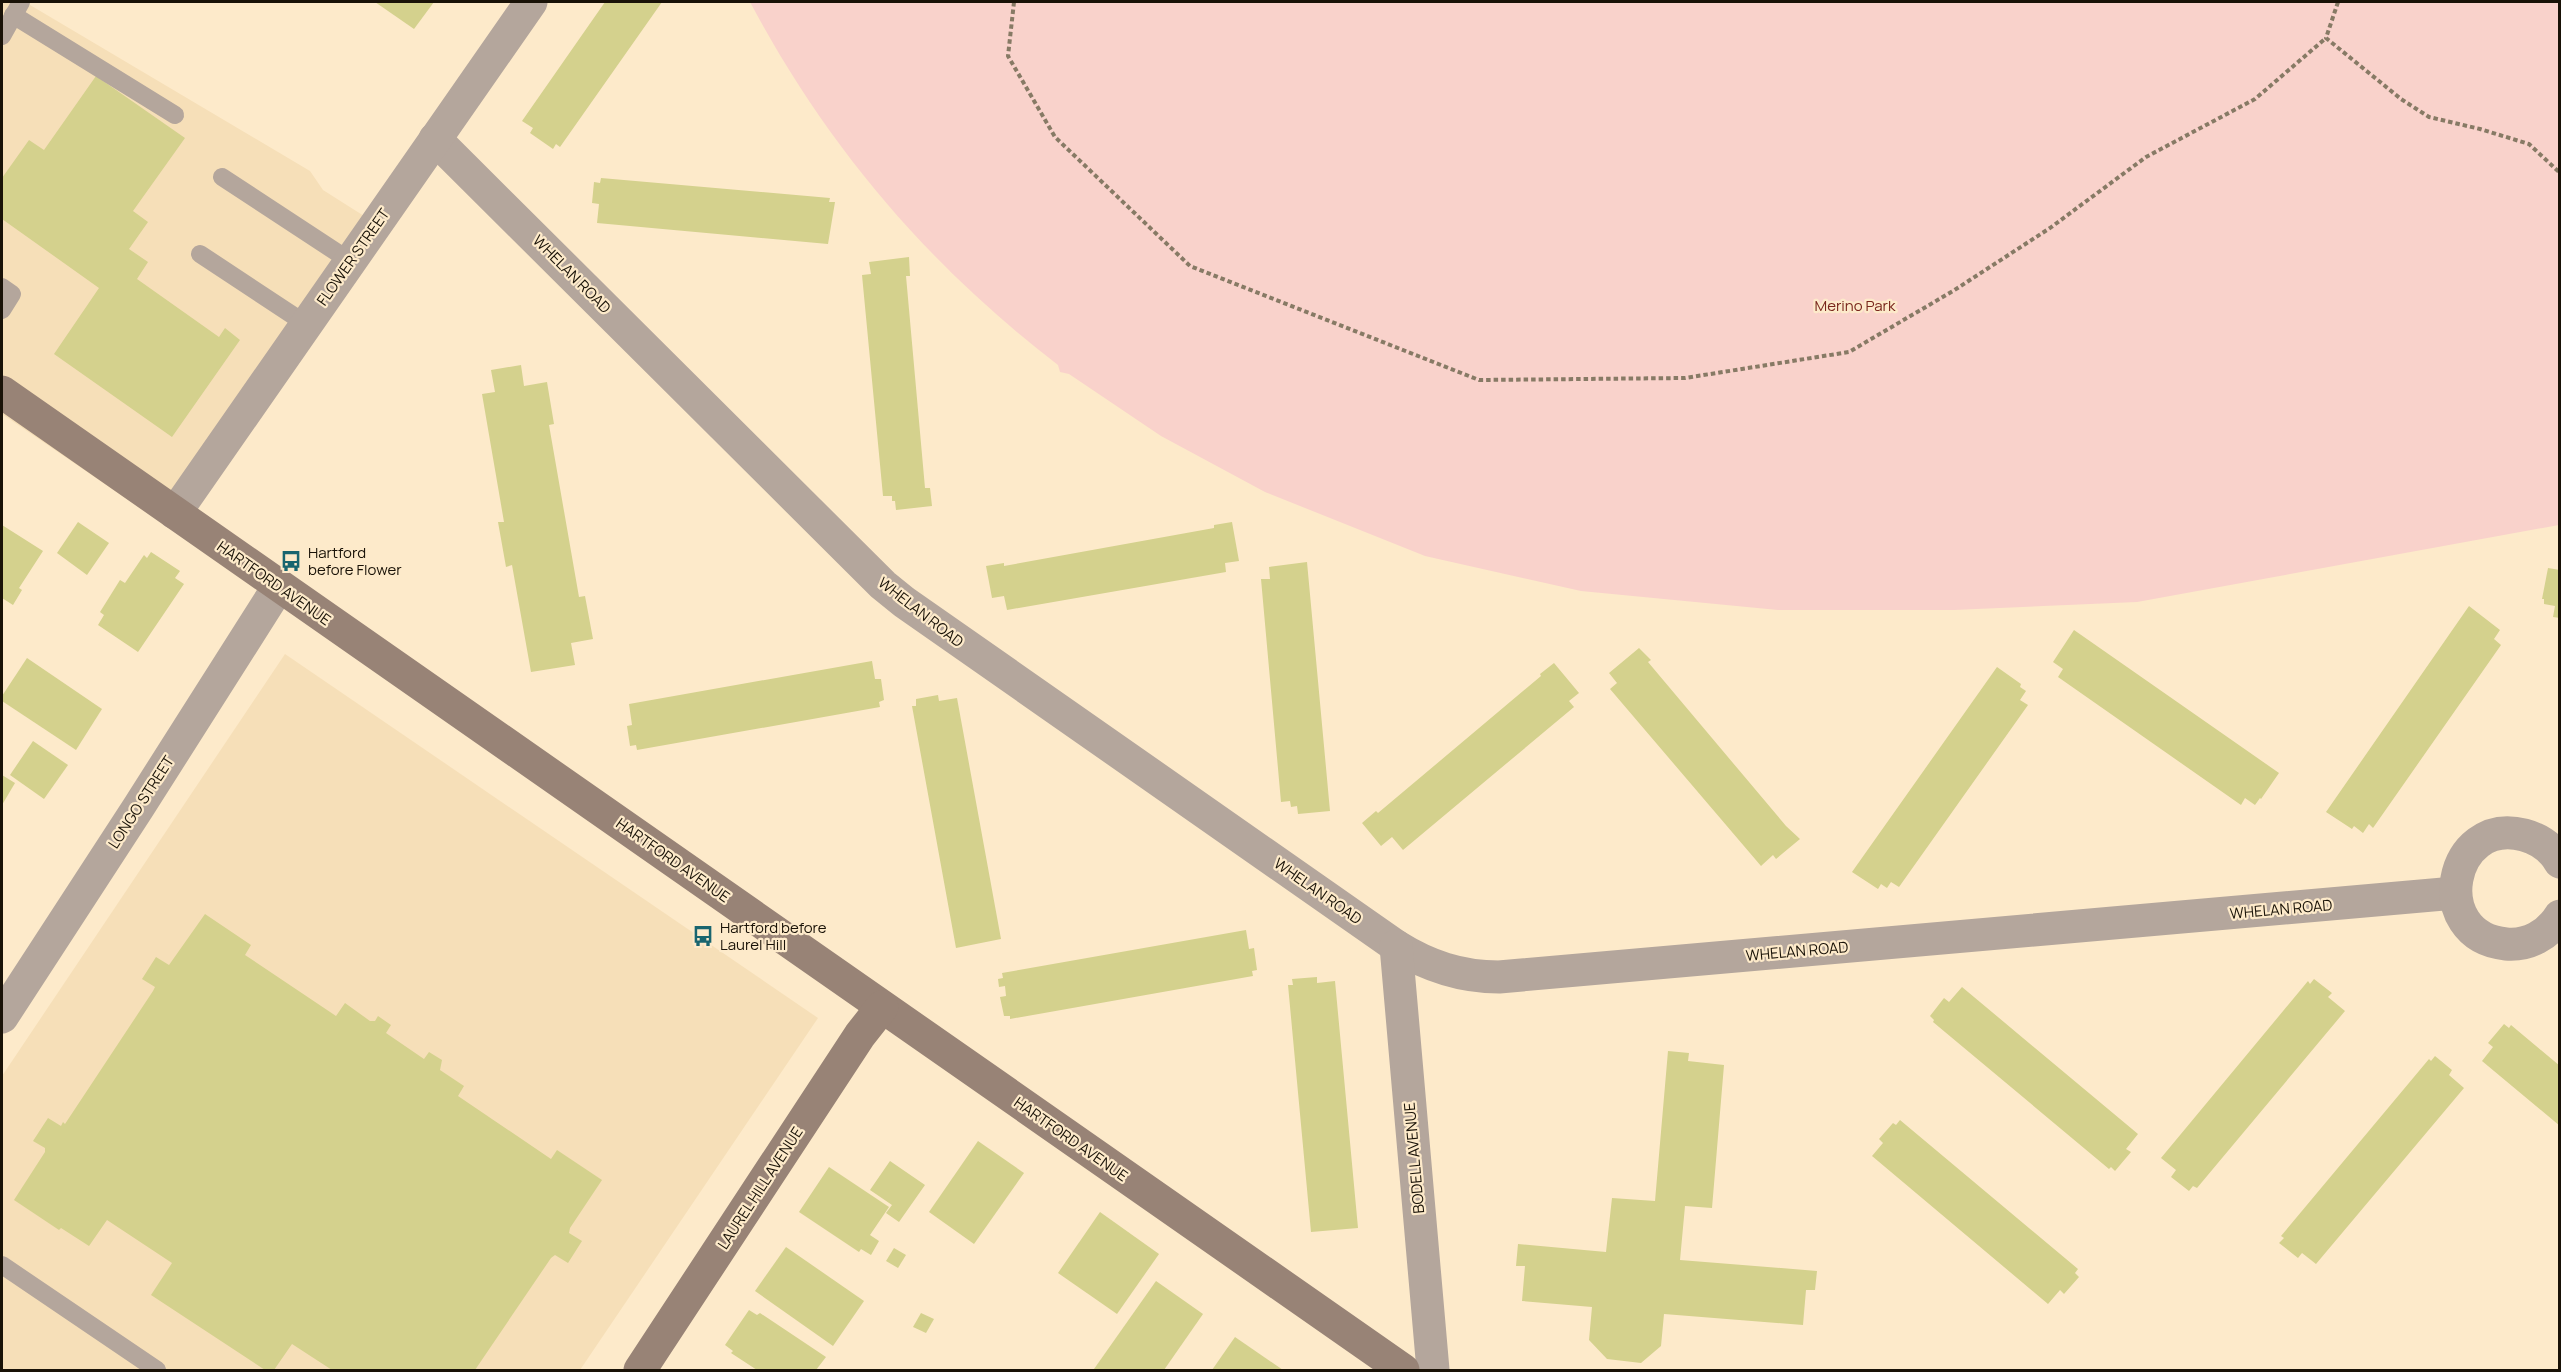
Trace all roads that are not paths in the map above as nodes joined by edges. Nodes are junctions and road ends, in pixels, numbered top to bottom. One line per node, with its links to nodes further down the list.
1 (531, 2): 5 (street, FLOWER STREET)
2 (17, 8): 3 (lane); 4 (lane)
3 (2, 36)
4 (175, 115)
5 (435, 139): 8 (street, FLOWER STREET); 18 (street, WHELAN ROAD)
6 (222, 177): 8 (lane)
7 (200, 254): 11 (lane)
8 (351, 261): 11 (street, FLOWER STREET)
9 (2, 287): 10 (lane)
10 (2, 310)
11 (306, 324): 13 (street, FLOWER STREET)
12 (2, 392): 13 (main road, HARTFORD AVENUE)
13 (175, 513): 14 (main road, HARTFORD AVENUE)
14 (279, 586): 19 (main road, HARTFORD AVENUE); 20 (street, LONGO STREET)
15 (2559, 862): 16 (street)
16 (2455, 893): 17 (street); 18 (street, WHELAN ROAD)
17 (2559, 916)
18 (1396, 946): 25 (street, BODELL AVENUE)
19 (882, 1007): 23 (main road, LAUREL HILL AVENUE); 24 (main road, HARTFORD AVENUE)
20 (2, 1017)
21 (2, 1264): 22 (lane)
22 (157, 1371)
23 (640, 1371)
24 (1403, 1371)
25 (1433, 1371)

